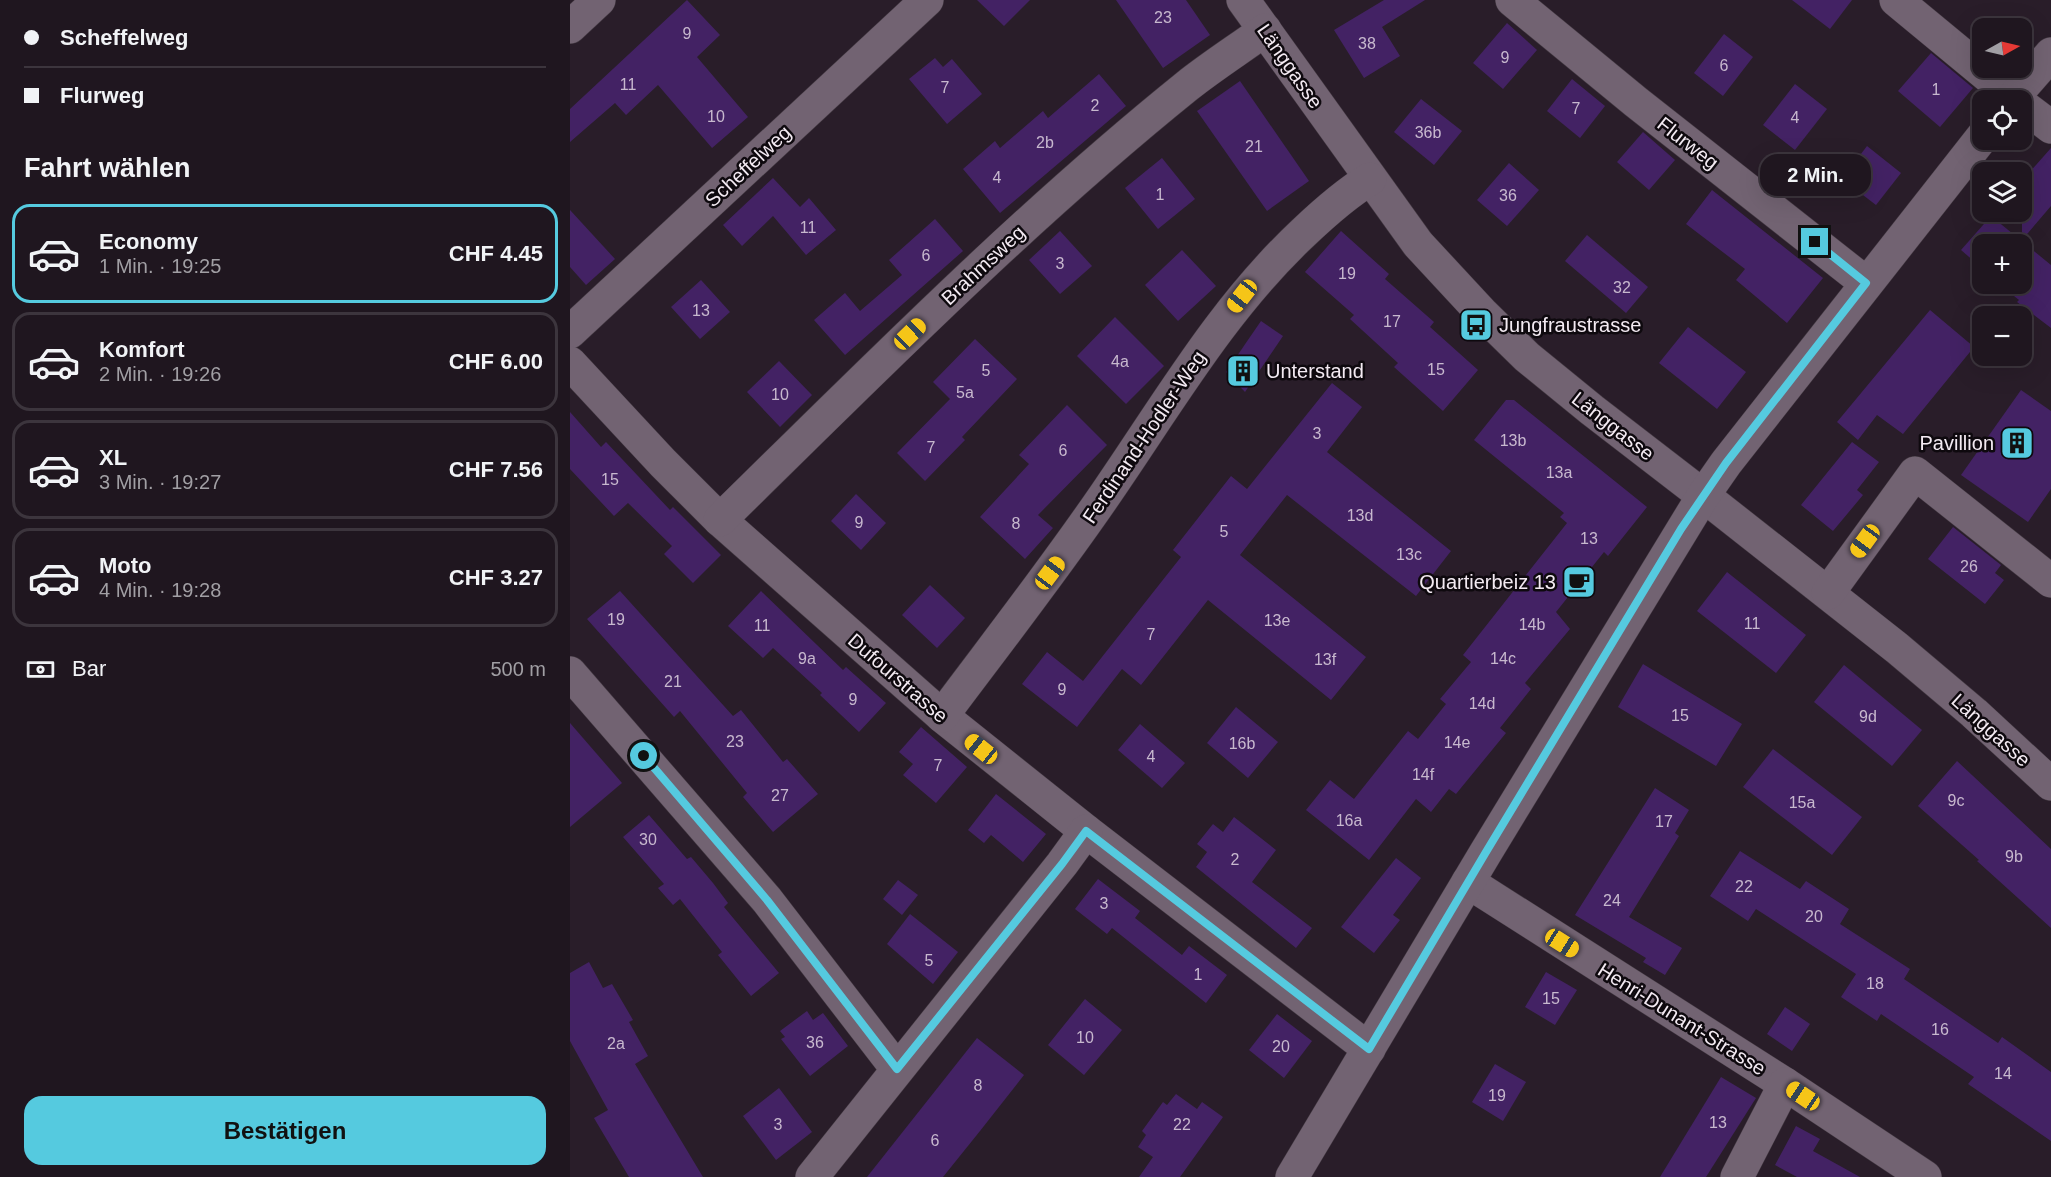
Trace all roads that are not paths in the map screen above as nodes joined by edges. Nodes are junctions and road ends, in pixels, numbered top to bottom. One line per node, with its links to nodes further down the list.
1 (599, 0): 6 (street)
2 (927, 0): 16 (street, Scheffelweg)
3 (1244, 0): 7 (street, Länggasse)
4 (1512, 0): 15 (street, Flurweg)
5 (1896, 0): 9 (street)
6 (570, 27)
7 (1265, 30): 14 (street, Länggasse); 19 (street, Brahmsweg)
8 (2051, 54): 10 (street)
9 (2003, 90)
10 (2024, 90)
11 (2032, 113): 12 (street)
12 (2051, 127)
13 (1972, 150): 15 (street)
14 (1370, 179): 18 (street, Länggasse); 23 (street, Ferdinand-Hodler-Weg)
15 (1866, 283): 18 (street)
16 (570, 332)
17 (570, 363): 19 (street, Dufourstrasse)
18 (1703, 496): 21 (street, Länggasse); 26 (street)
19 (720, 520): 23 (street, Dufourstrasse)
20 (2051, 581): 21 (street)
21 (1828, 593): 24 (street, Länggasse)
22 (570, 673): 28 (street)
23 (942, 717): 25 (street, Dufourstrasse)
24 (2051, 784)
25 (1086, 831): 27 (street, Dufourstrasse); 28 (street)
26 (1468, 882): 27 (street); 29 (street, Henri-Dunant-Strasse)
27 (1369, 1049): 31 (street)
28 (897, 1069): 30 (street)
29 (1785, 1084): 32 (street); 33 (street, Henri-Dunant-Strasse)
30 (812, 1177)
31 (1292, 1177)
32 (1737, 1177)
33 (1924, 1177)

